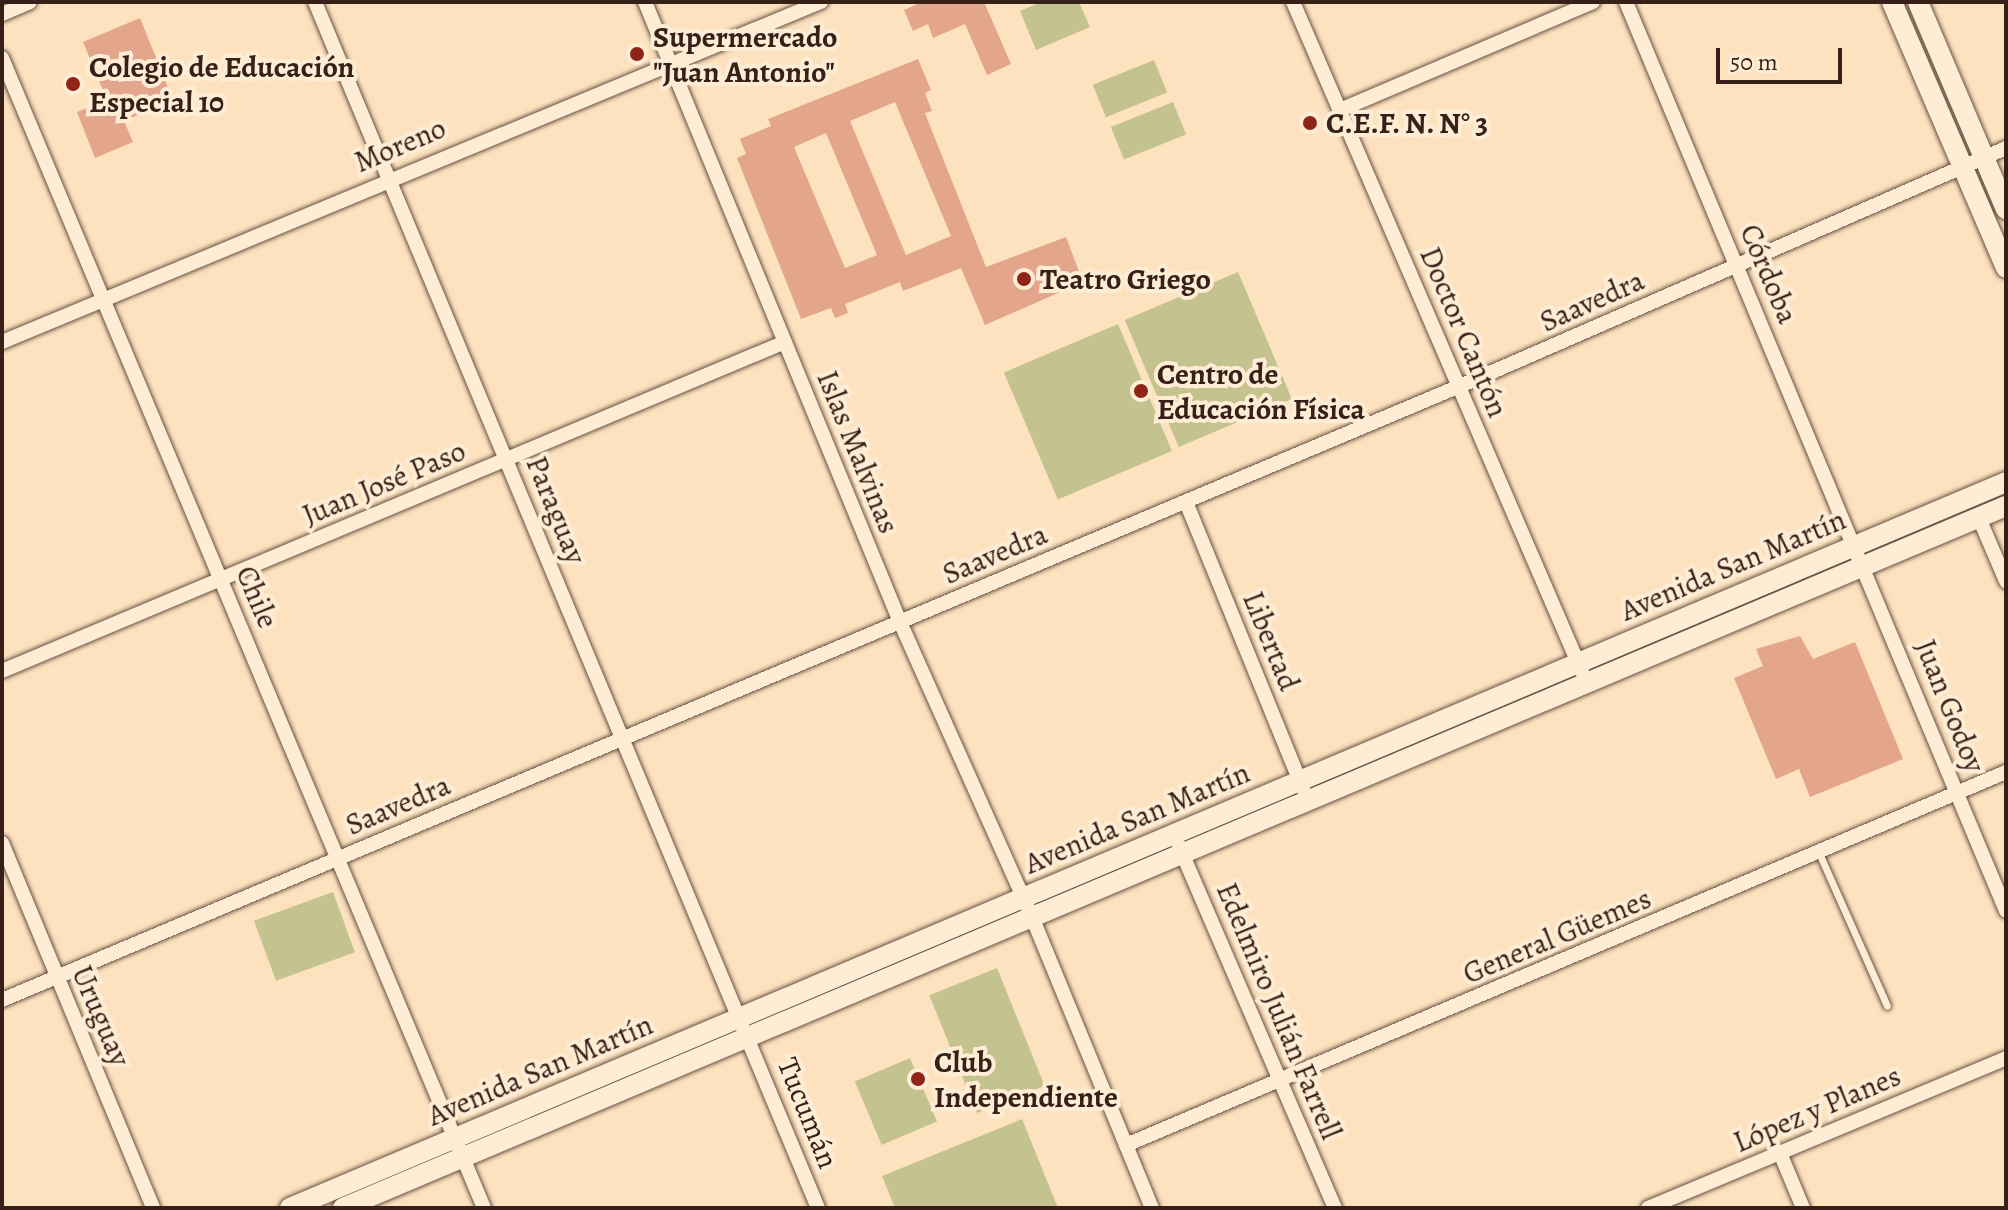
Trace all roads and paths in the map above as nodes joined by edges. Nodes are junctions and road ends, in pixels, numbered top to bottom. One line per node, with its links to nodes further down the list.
1 (30, 2): 10 (street)
2 (315, 2): 17 (street, Paraguay)
3 (645, 2): 12 (street, Islas Malvinas)
4 (821, 2): 12 (street, Moreno)
5 (1293, 2): 13 (street, Doctor Cantón)
6 (1593, 2): 13 (street)
7 (1626, 2): 19 (street, Córdoba)
8 (1892, 2): 16 (main road)
9 (1918, 2): 15 (main road)
10 (2, 14)
11 (2, 58): 21 (street, Chile)
12 (671, 61): 17 (street, Moreno); 23 (street, Islas Malvinas)
13 (1340, 110): 24 (street, Doctor Cantón)
14 (2006, 148): 15 (street, Saavedra)
15 (1984, 158): 16 (street, Saavedra); 18 (main road)
16 (1963, 167): 19 (street, Saavedra); 20 (main road)
17 (385, 179): 21 (street, Moreno); 25 (street, Paraguay)
18 (2006, 209)
19 (1737, 266): 24 (street, Saavedra); 30 (street, Córdoba)
20 (2006, 268)
21 (106, 298): 22 (street, Moreno); 32 (street, Chile)
22 (2, 342)
23 (785, 342): 25 (street, Juan José Paso); 34 (street, Islas Malvinas)
24 (1460, 386): 27 (street, Saavedra); 35 (street, Doctor Cantón)
25 (508, 458): 32 (street, Juan José Paso); 38 (street, Paraguay)
26 (2006, 482): 30 (main road, Avenida San Martín)
27 (1186, 502): 34 (street, Saavedra); 40 (street, Libertad)
28 (2006, 506): 29 (main road, Avenida San Martín)
29 (1979, 518): 31 (main road, Avenida San Martín); 33 (street)
30 (1855, 546): 31 (street, Córdoba); 35 (main road, Avenida San Martín)
31 (1864, 566): 37 (main road, Avenida San Martín); 41 (street, Juan Godoy)
32 (220, 579): 36 (street, Juan José Paso); 45 (street, Chile)
33 (2006, 581)
34 (900, 622): 38 (street, Saavedra); 46 (street, Islas Malvinas)
35 (1579, 664): 37 (street, Doctor Cantón); 40 (main road, Avenida San Martín)
36 (2, 671)
37 (1587, 683): 40 (main road, Avenida San Martín)
38 (620, 740): 45 (street, Saavedra); 51 (street, Paraguay)
39 (2006, 772): 41 (street, General Güemes)
40 (1304, 791): 43 (main road, Avenida San Martín)
41 (1958, 794): 44 (street, General Güemes); 47 (street, Juan Godoy)
42 (2, 843): 48 (street, Uruguay)
43 (1178, 844): 46 (main road, Avenida San Martín); 53 (street, Edelmiro Julián Farrell)
44 (1819, 853): 50 (lane); 53 (street, General Güemes)
45 (341, 857): 48 (street, Saavedra); 55 (street, Chile)
46 (1028, 908): 51 (main road, Avenida San Martín); 54 (street, Islas Malvinas)
47 (2006, 911)
48 (57, 977): 49 (street, Saavedra); 57 (street, Uruguay)
49 (2, 1000)
50 (1887, 1006)
51 (745, 1027): 55 (main road, Avenida San Martín); 61 (street, Tucumán)
52 (2006, 1058): 56 (street, López y Planes)
53 (1281, 1082): 54 (street, General Güemes); 63 (street, Edelmiro Julián Farrell)
54 (1126, 1145): 62 (street, Islas Malvinas)
55 (459, 1148): 58 (main road, Avenida San Martín); 59 (main road, Avenida San Martín); 60 (street, Chile)
56 (1780, 1153): 64 (street, López y Planes); 65 (street)
57 (153, 1208)
58 (290, 1208)
59 (343, 1208)
60 (484, 1208)
61 (818, 1208)
62 (1152, 1208)
63 (1335, 1208)
64 (1648, 1208)
65 (1803, 1208)

